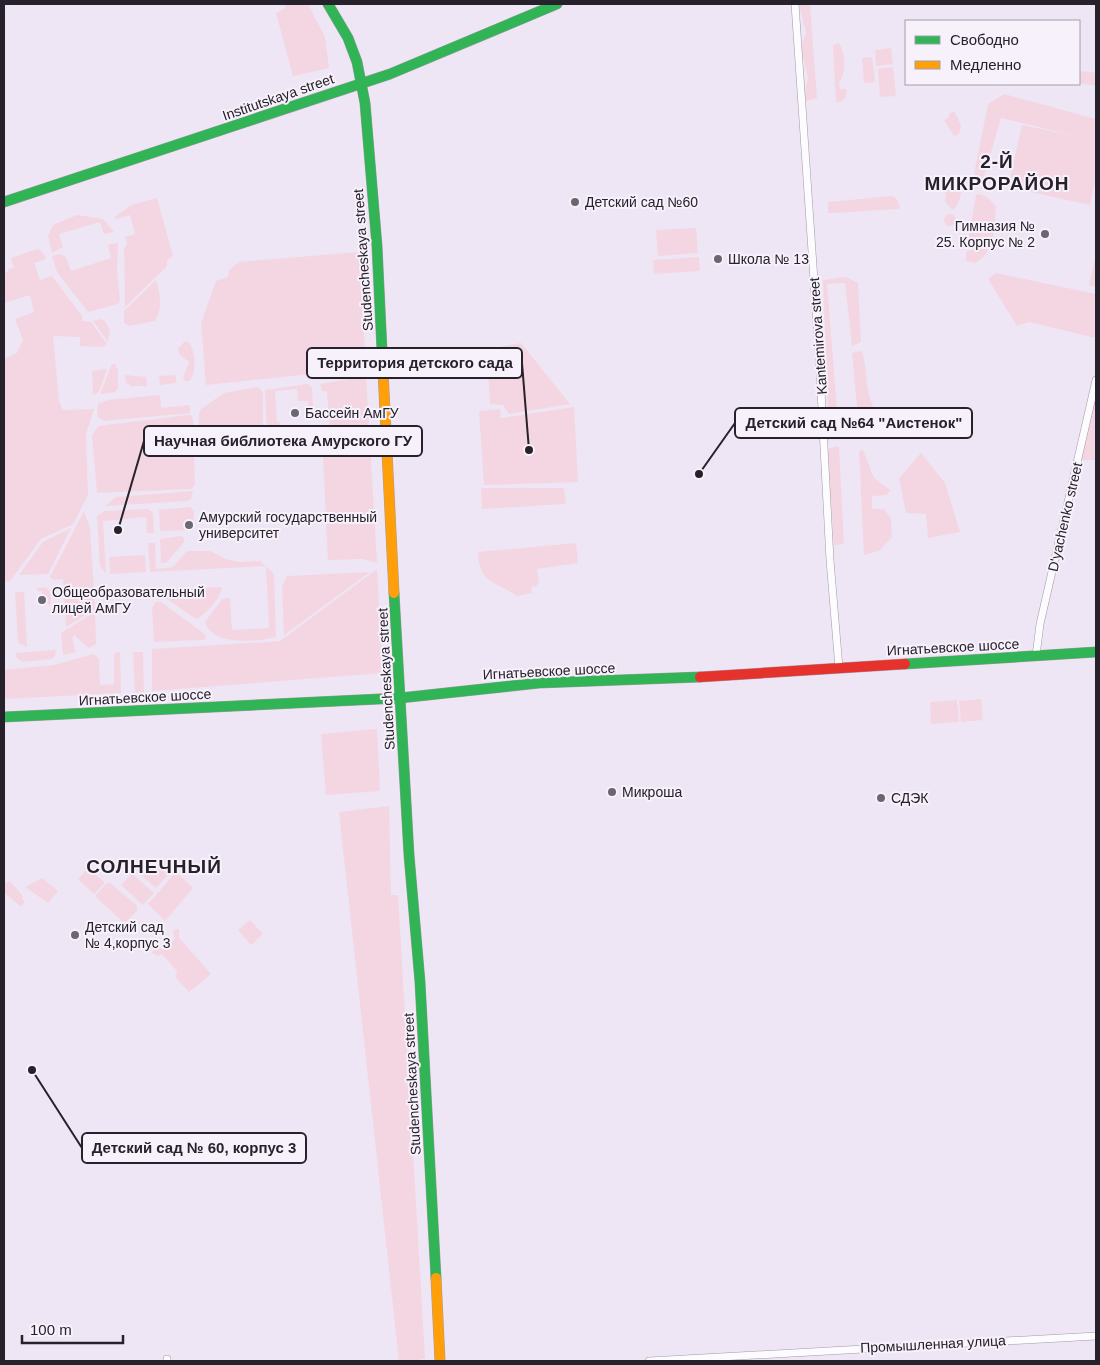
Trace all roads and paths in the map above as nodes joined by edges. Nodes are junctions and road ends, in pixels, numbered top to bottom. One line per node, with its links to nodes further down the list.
1 (328, 4): 4 (main road, Studencheskaya street)
2 (556, 4): 4 (main road, Institutskaya street)
3 (795, 4): 9 (street, Kantemirova street)
4 (363, 83): 5 (main road, Institutskaya street); 10 (main road, Studencheskaya street)
5 (4, 202)
6 (1096, 380): 8 (street, D'yachenko street)
7 (1096, 652): 8 (main road, Игнатьевское шоссе)
8 (1036, 656): 9 (main road, Игнатьевское шоссе)
9 (839, 668): 10 (main road, Игнатьевское шоссе)
10 (400, 698): 11 (main road, Игнатьевское шоссе); 13 (main road, Studencheskaya street)
11 (4, 717)
12 (1096, 1336): 14 (street, Промышленная улица)
13 (440, 1361)
14 (649, 1361)

